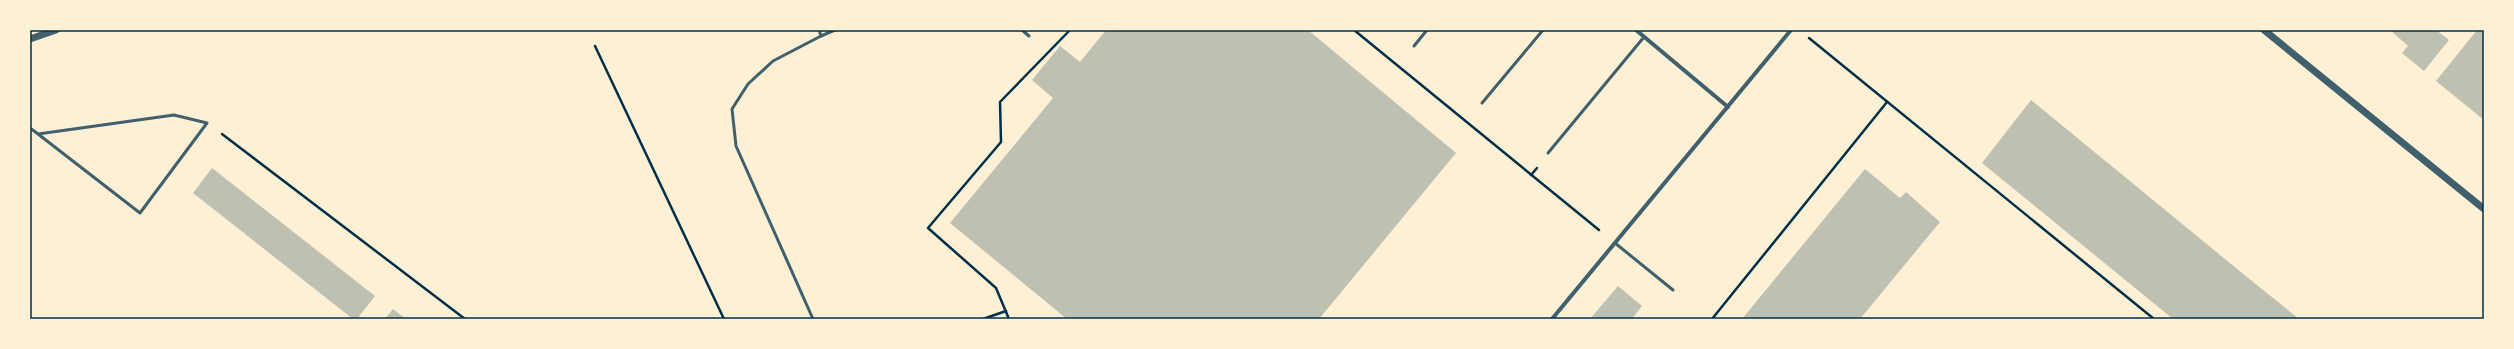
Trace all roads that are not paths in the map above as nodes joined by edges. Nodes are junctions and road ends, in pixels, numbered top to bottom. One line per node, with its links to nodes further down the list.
1 (56, 30): 13 (street)
2 (819, 30): 10 (lane)
3 (835, 30): 10 (lane)
4 (1022, 30): 11 (lane)
5 (1427, 30): 14 (lane)
6 (1543, 30): 15 (lane)
7 (1636, 30): 12 (street)
8 (1791, 30): 16 (street)
9 (2264, 30): 20 (street)
10 (821, 36): 23 (lane)
11 (1029, 36)
12 (1644, 37): 16 (street); 19 (lane)
13 (30, 39)
14 (1414, 46)
15 (1482, 103)
16 (1728, 106): 21 (street)
17 (30, 128): 18 (lane)
18 (38, 134): 18 (lane)
19 (1548, 153)
20 (2484, 209)
21 (1615, 243): 22 (lane); 24 (street)
22 (1673, 290)
23 (813, 319)
24 (1552, 319)

